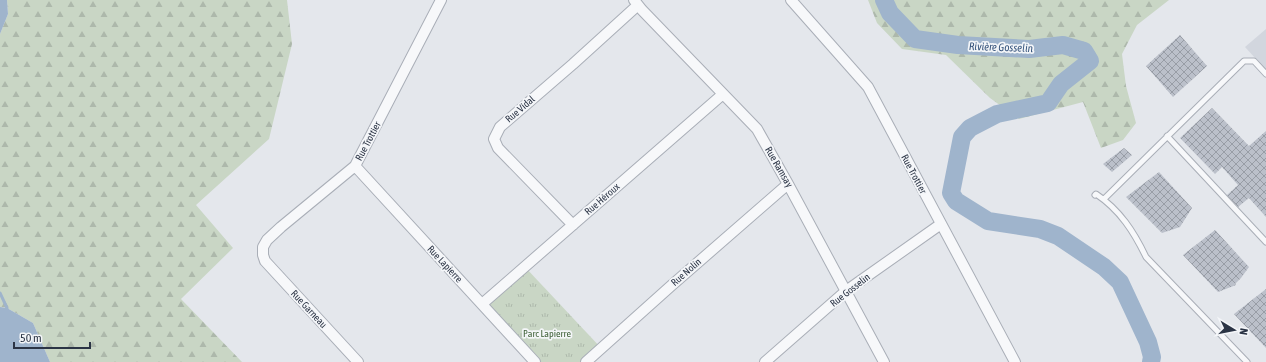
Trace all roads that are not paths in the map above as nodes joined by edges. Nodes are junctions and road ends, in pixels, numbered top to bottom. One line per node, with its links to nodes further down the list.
1 (441, 0): 7 (street, Rue Trottier)
2 (791, 0): 11 (street, Rue Trottier)
3 (636, 2): 5 (street, Rue Ramsay); 12 (street, Rue Vidal)
4 (1266, 74): 6 (lane)
5 (723, 94): 8 (street, Rue Ramsay); 12 (street, Rue Héroux)
6 (1167, 136): 10 (lane); 13 (lane)
7 (355, 166): 14 (street, Rue Trottier); 16 (street, Rue Lapierre)
8 (788, 184): 15 (street, Rue Ramsay); 19 (street, Rue Nolin)
9 (1095, 195): 10 (lane)
10 (1104, 199): 23 (lane)
11 (941, 224): 15 (street, Rue Gosselin); 22 (street, Rue Trottier)
12 (573, 225): 16 (street, Rue Héroux)
13 (1266, 242)
14 (263, 255): 17 (street, Rue Garneau)
15 (846, 291): 20 (street, Rue Gosselin); 21 (street, Rue Ramsay)
16 (482, 304): 18 (street, Rue Lapierre)
17 (358, 362)
18 (535, 362)
19 (586, 362)
20 (765, 362)
21 (884, 362)
22 (1015, 362)
23 (1247, 362)

